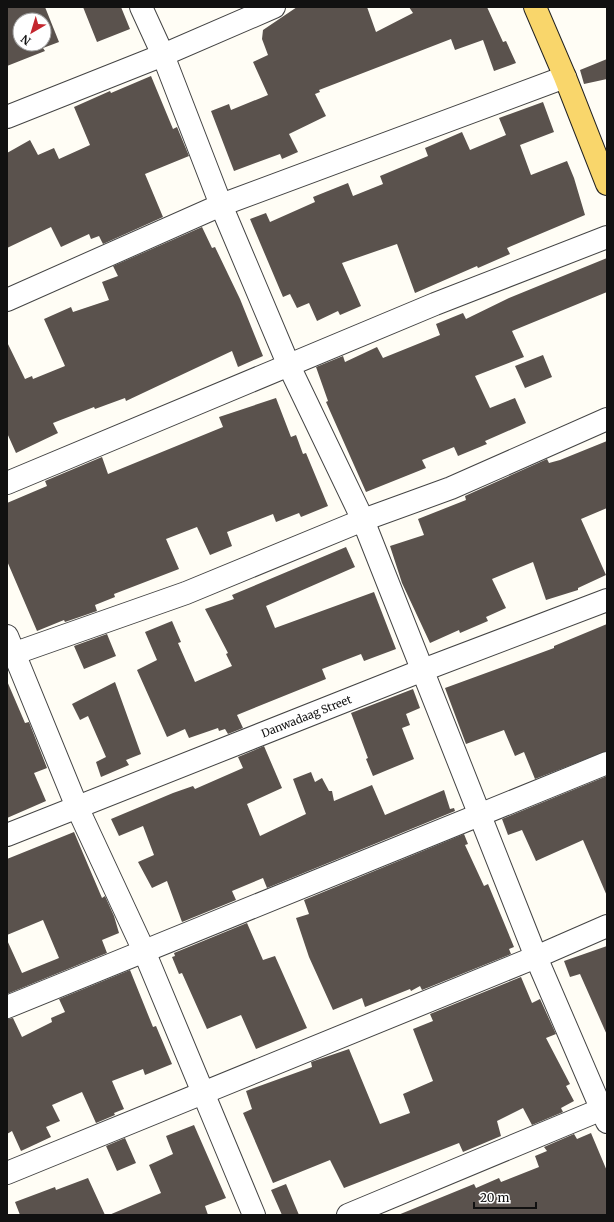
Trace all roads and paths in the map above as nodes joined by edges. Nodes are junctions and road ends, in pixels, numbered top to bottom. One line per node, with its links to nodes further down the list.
1 (141, 7): 4 (street)
2 (274, 7): 4 (street)
3 (535, 7): 5 (main road)
4 (163, 55): 6 (street); 8 (street)
5 (565, 77): 7 (main road); 8 (street)
6 (7, 117)
7 (607, 184)
8 (221, 205): 10 (street); 11 (street)
9 (607, 237): 11 (street)
10 (7, 300)
11 (289, 366): 13 (street); 14 (street)
12 (607, 419): 14 (street)
13 (7, 483)
14 (363, 520): 16 (street); 17 (street)
15 (607, 600): 17 (street, Danwadaag Street)
16 (9, 648): 19 (street)
17 (423, 670): 19 (street, Danwadaag Street); 20 (street)
18 (607, 763): 20 (street)
19 (77, 806): 21 (street, Danwadaag Street); 23 (street)
20 (480, 815): 23 (street); 24 (street)
21 (7, 835)
22 (607, 926): 24 (street)
23 (144, 951): 25 (street); 26 (street)
24 (536, 957): 26 (street); 27 (street)
25 (7, 1007)
26 (202, 1093): 28 (street); 29 (street)
27 (605, 1113): 30 (street)
28 (7, 1173)
29 (254, 1215)
30 (348, 1215)

